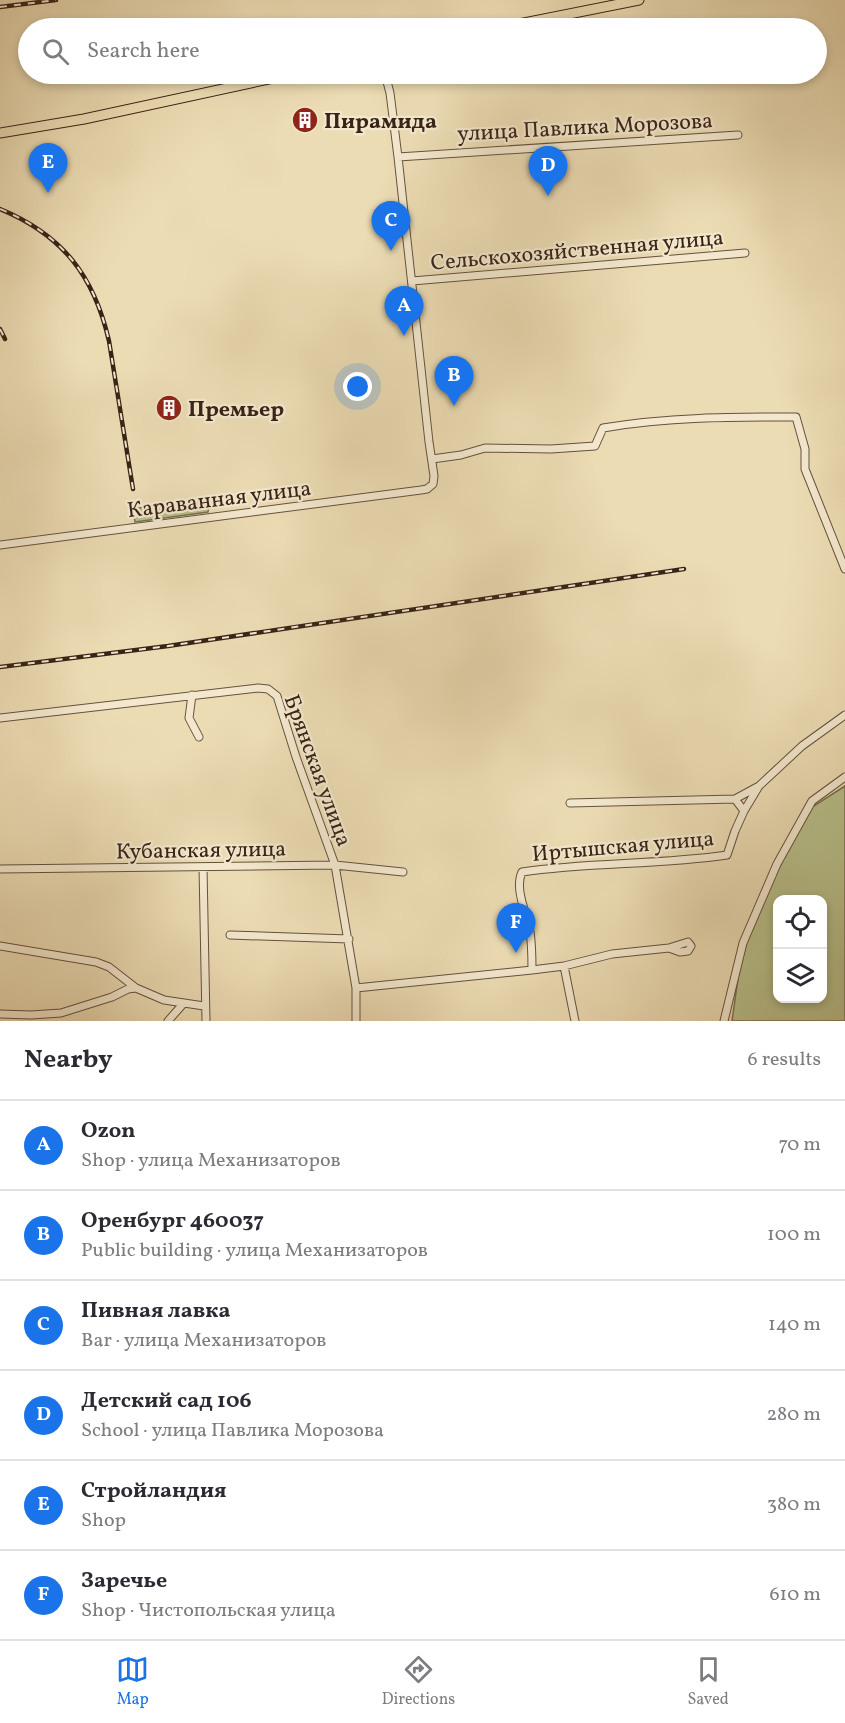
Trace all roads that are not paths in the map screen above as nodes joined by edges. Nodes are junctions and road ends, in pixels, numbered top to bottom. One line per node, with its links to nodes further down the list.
1 (639, 0): 2 (highway)
2 (549, 18)
3 (245, 84): 5 (highway)
4 (388, 84): 7 (street)
5 (0, 133)
6 (738, 135): 7 (street, улица Павлика Морозова)
7 (398, 157): 9 (street)
8 (745, 253): 9 (street, Сельскохозяйственная улица)
9 (412, 281): 10 (street)
10 (432, 459): 11 (street, Караванная улица); 12 (street)
11 (0, 545)
12 (845, 568)
13 (192, 695): 15 (street, Брянская улица); 16 (street); 22 (street, Брянская улица)
14 (845, 715): 18 (street)
15 (0, 718)
16 (200, 737)
17 (845, 777): 41 (street)
18 (759, 786): 19 (street); 21 (street)
19 (735, 799): 20 (street); 21 (street)
20 (570, 803)
21 (744, 811): 31 (street, Иртышская улица)
22 (335, 865): 23 (street, Кубанская улица); 25 (street, Кубанская улица); 27 (street, Брянская улица)
23 (203, 867): 24 (street, Кубанская улица); 35 (street)
24 (0, 869)
25 (403, 872)
26 (230, 936): 27 (street)
27 (349, 939): 33 (street, Брянская улица)
28 (0, 946): 32 (street)
29 (669, 948): 30 (street)
30 (564, 966): 31 (street); 40 (street)
31 (532, 970): 33 (street)
32 (136, 988): 34 (street); 36 (street)
33 (356, 988): 39 (street, Брянская улица)
34 (183, 1004): 35 (street); 37 (street)
35 (204, 1006): 38 (street)
36 (0, 1014)
37 (168, 1021)
38 (206, 1021)
39 (356, 1021)
40 (576, 1021)
41 (724, 1021)

